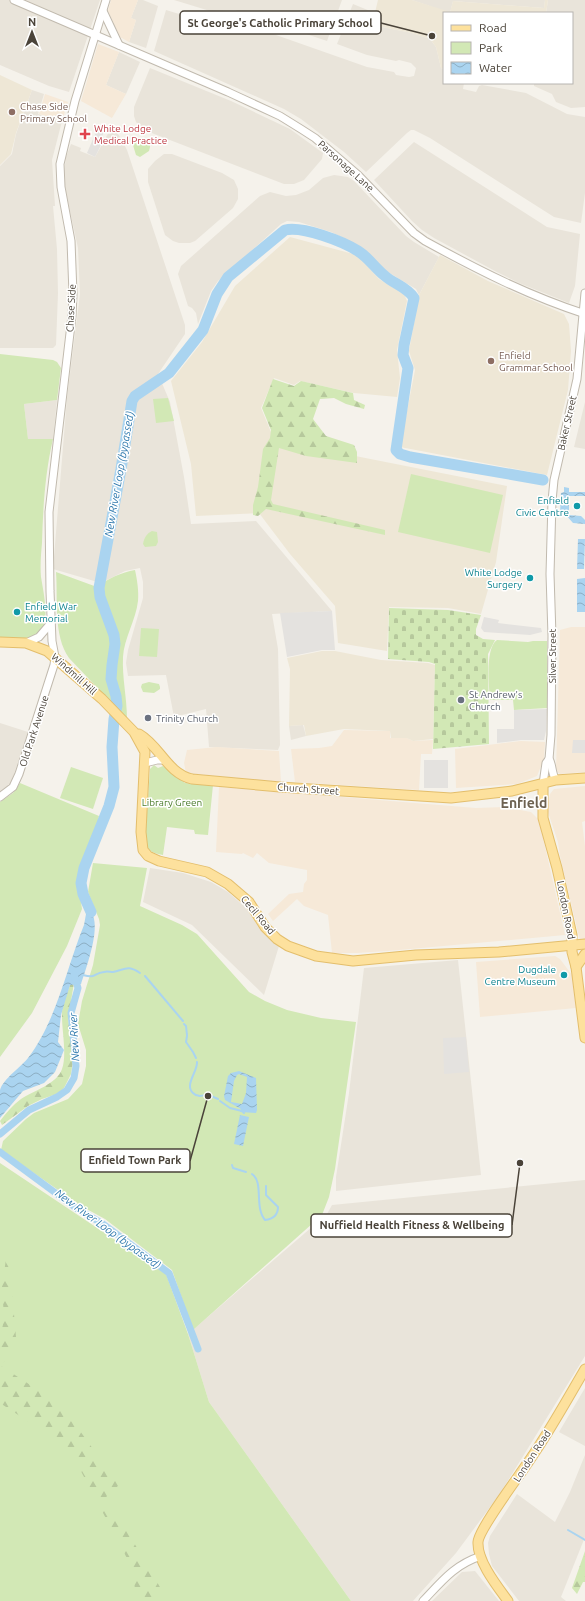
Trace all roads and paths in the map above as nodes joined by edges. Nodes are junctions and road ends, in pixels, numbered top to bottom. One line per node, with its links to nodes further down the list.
1 (14, 0): 4 (street, Parsonage Lane)
2 (106, 0): 3 (street, Chase Side)
3 (103, 11): 4 (street, Chase Side); 5 (street)
4 (95, 36): 5 (street, Parsonage Lane); 9 (street, Chase Side)
5 (119, 45): 7 (street, Parsonage Lane)
6 (585, 293): 7 (street, Baker Street)
7 (584, 314): 8 (street, Baker Street)
8 (551, 553): 14 (street, Silver Street)
9 (51, 623): 11 (street); 12 (street, Chase Side)
10 (0, 642): 11 (main road, Windmill Hill)
11 (26, 643): 12 (main road, Windmill Hill)
12 (55, 657): 13 (main road, Windmill Hill); 20 (street, Old Park Avenue)
13 (134, 732): 15 (main road, Church Street); 16 (main road, Cecil Road)
14 (549, 759): 18 (street, Silver Street); 19 (street, Silver Street)
15 (164, 760): 16 (street); 19 (main road, Church Street)
16 (145, 763): 22 (main road, Cecil Road)
17 (585, 778): 18 (main road, Church Street)
18 (556, 780): 19 (main road, Church Street)
19 (543, 784): 22 (main road, London Road)
20 (0, 797)
21 (585, 944): 22 (main road)
22 (572, 946): 24 (main road, London Road)
23 (585, 954): 24 (main road)
24 (576, 967): 25 (main road, London Road)
25 (585, 1038)
26 (585, 1369): 27 (main road, London Road)
27 (481, 1556): 28 (street); 29 (main road)
28 (424, 1601)
29 (508, 1601)

